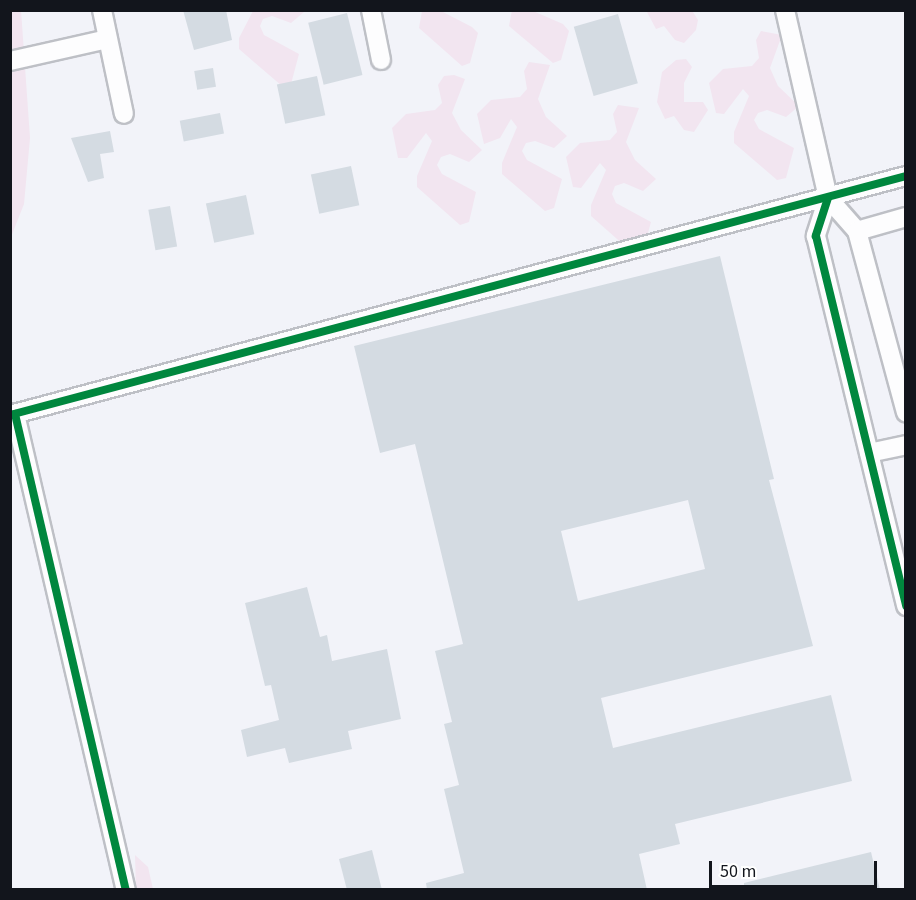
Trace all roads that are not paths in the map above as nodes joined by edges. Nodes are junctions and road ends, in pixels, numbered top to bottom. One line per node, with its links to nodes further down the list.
1 (102, 10): 4 (street)
2 (371, 10): 5 (street)
3 (785, 10): 9 (street)
4 (108, 39): 6 (street); 7 (street)
5 (381, 60)
6 (10, 61)
7 (124, 114)
8 (906, 176): 9 (street)
9 (828, 198): 11 (street); 13 (street); 15 (street)
10 (906, 217): 11 (street)
11 (857, 231): 12 (street)
12 (906, 412)
13 (13, 414): 17 (street)
14 (906, 445): 15 (street)
15 (869, 453): 16 (street)
16 (906, 606)
17 (126, 890)

